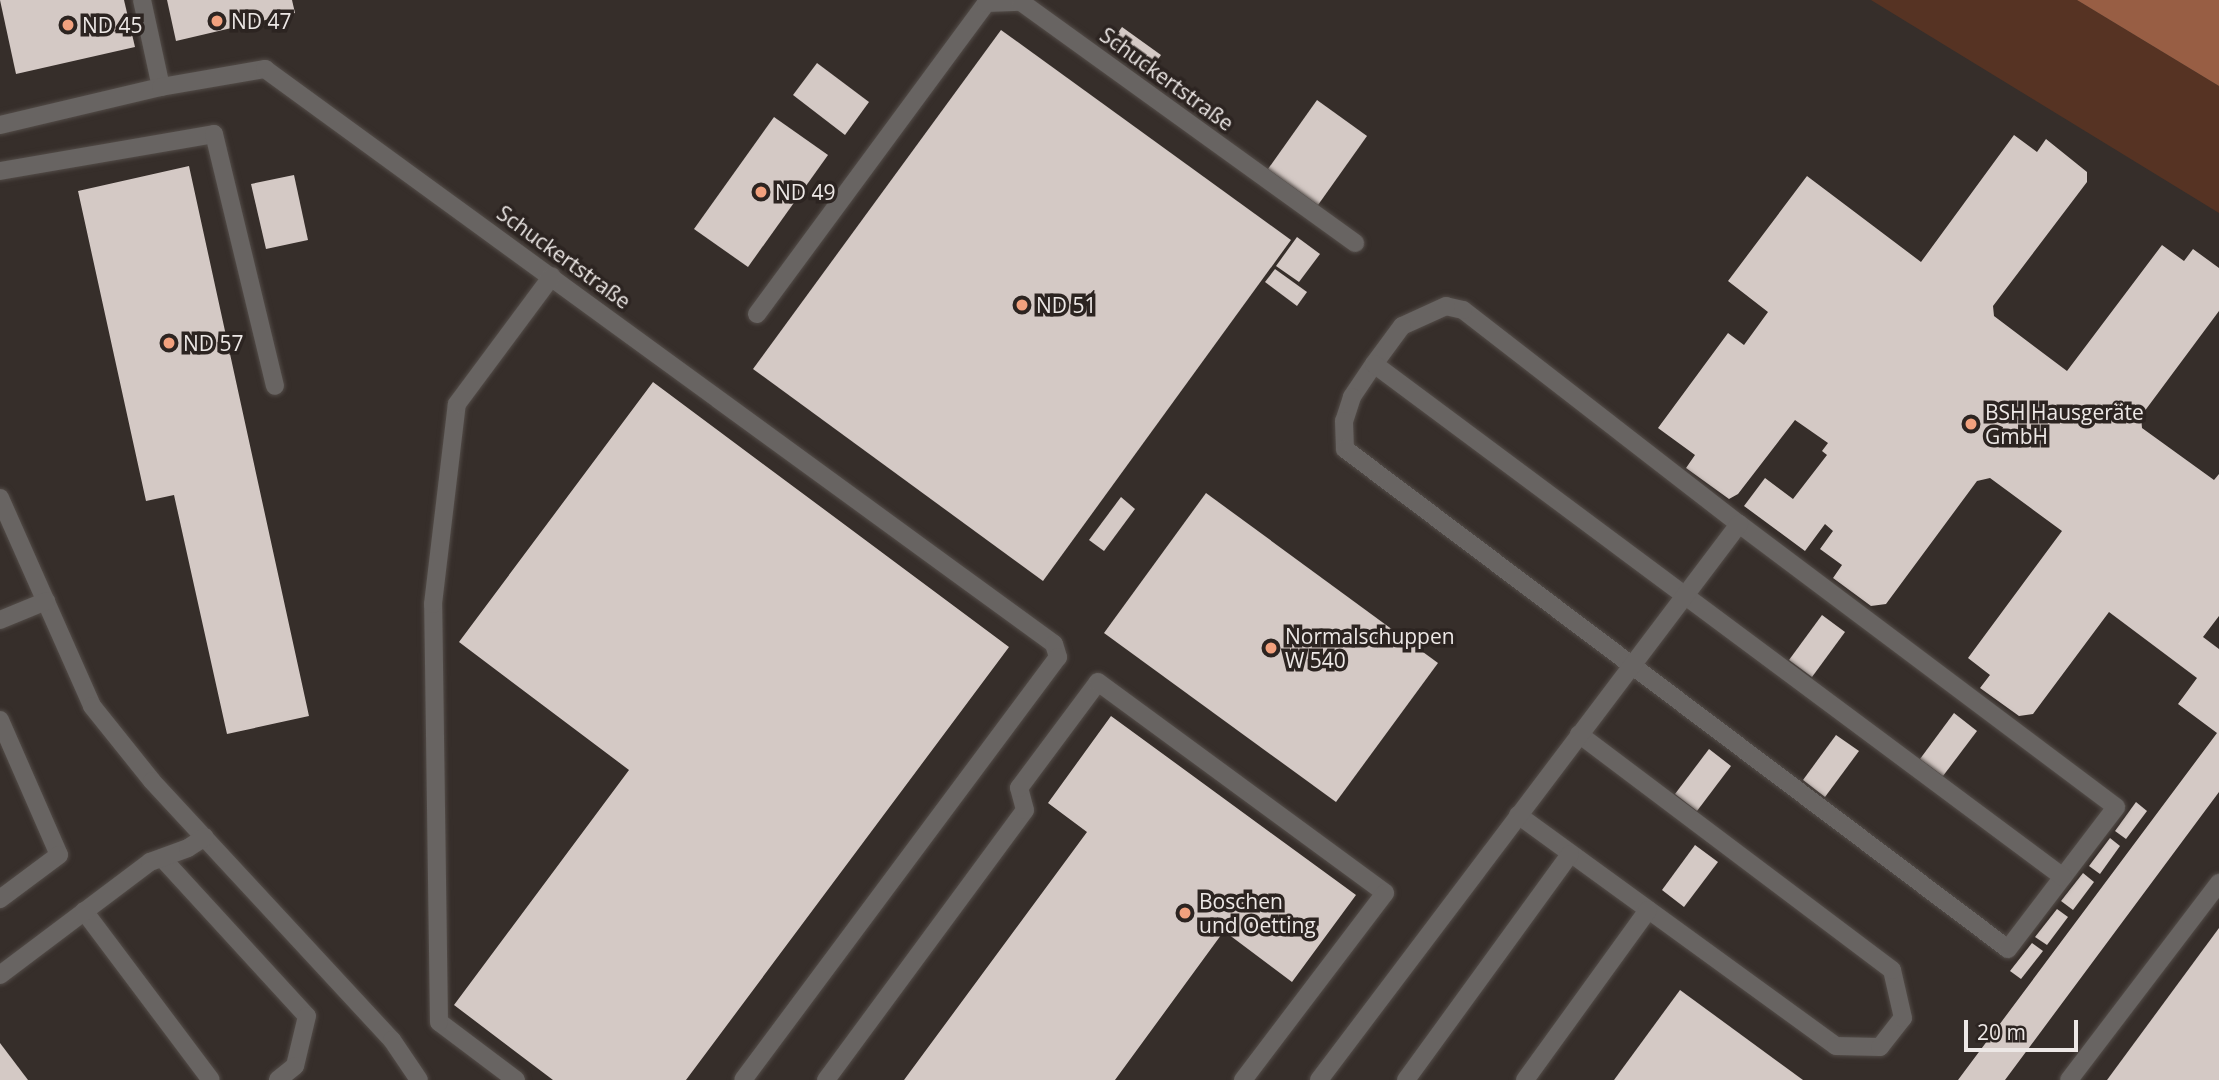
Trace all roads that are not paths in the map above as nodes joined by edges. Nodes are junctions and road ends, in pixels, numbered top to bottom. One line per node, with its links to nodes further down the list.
1 (142, 0): 2 (lane)
2 (161, 87): 3 (lane, Schuckertstraße); 6 (lane, Schuckertstraße)
3 (0, 125)
4 (0, 171): 9 (lane)
5 (1355, 243): 7 (lane, Schuckertstraße)
6 (552, 276): 31 (lane); 32 (lane, Schuckertstraße)
7 (757, 314)
8 (1374, 364): 11 (lane); 12 (lane); 15 (lane)
9 (275, 386)
10 (0, 498): 13 (lane)
11 (1739, 524): 12 (lane); 22 (lane)
12 (1684, 595): 15 (lane); 22 (lane)
13 (46, 601): 14 (lane); 19 (lane)
14 (0, 620)
15 (1631, 666): 17 (lane); 22 (lane)
16 (0, 720): 24 (lane)
17 (1579, 734): 18 (lane); 25 (lane)
18 (1517, 815): 20 (lane); 35 (lane)
19 (205, 837): 21 (lane); 30 (lane)
20 (1570, 854): 25 (lane); 36 (lane)
21 (162, 858): 26 (lane); 29 (lane)
22 (2063, 877)
23 (2219, 883): 38 (lane)
24 (0, 899)
25 (1648, 910): 37 (lane)
26 (84, 911): 27 (lane); 28 (lane)
27 (0, 975)
28 (211, 1080)
29 (278, 1080)
30 (419, 1080)
31 (516, 1080)
32 (743, 1080)
33 (826, 1080): 34 (lane)
34 (1243, 1080)
35 (1319, 1080)
36 (1405, 1080)
37 (1525, 1080)
38 (2069, 1080)

